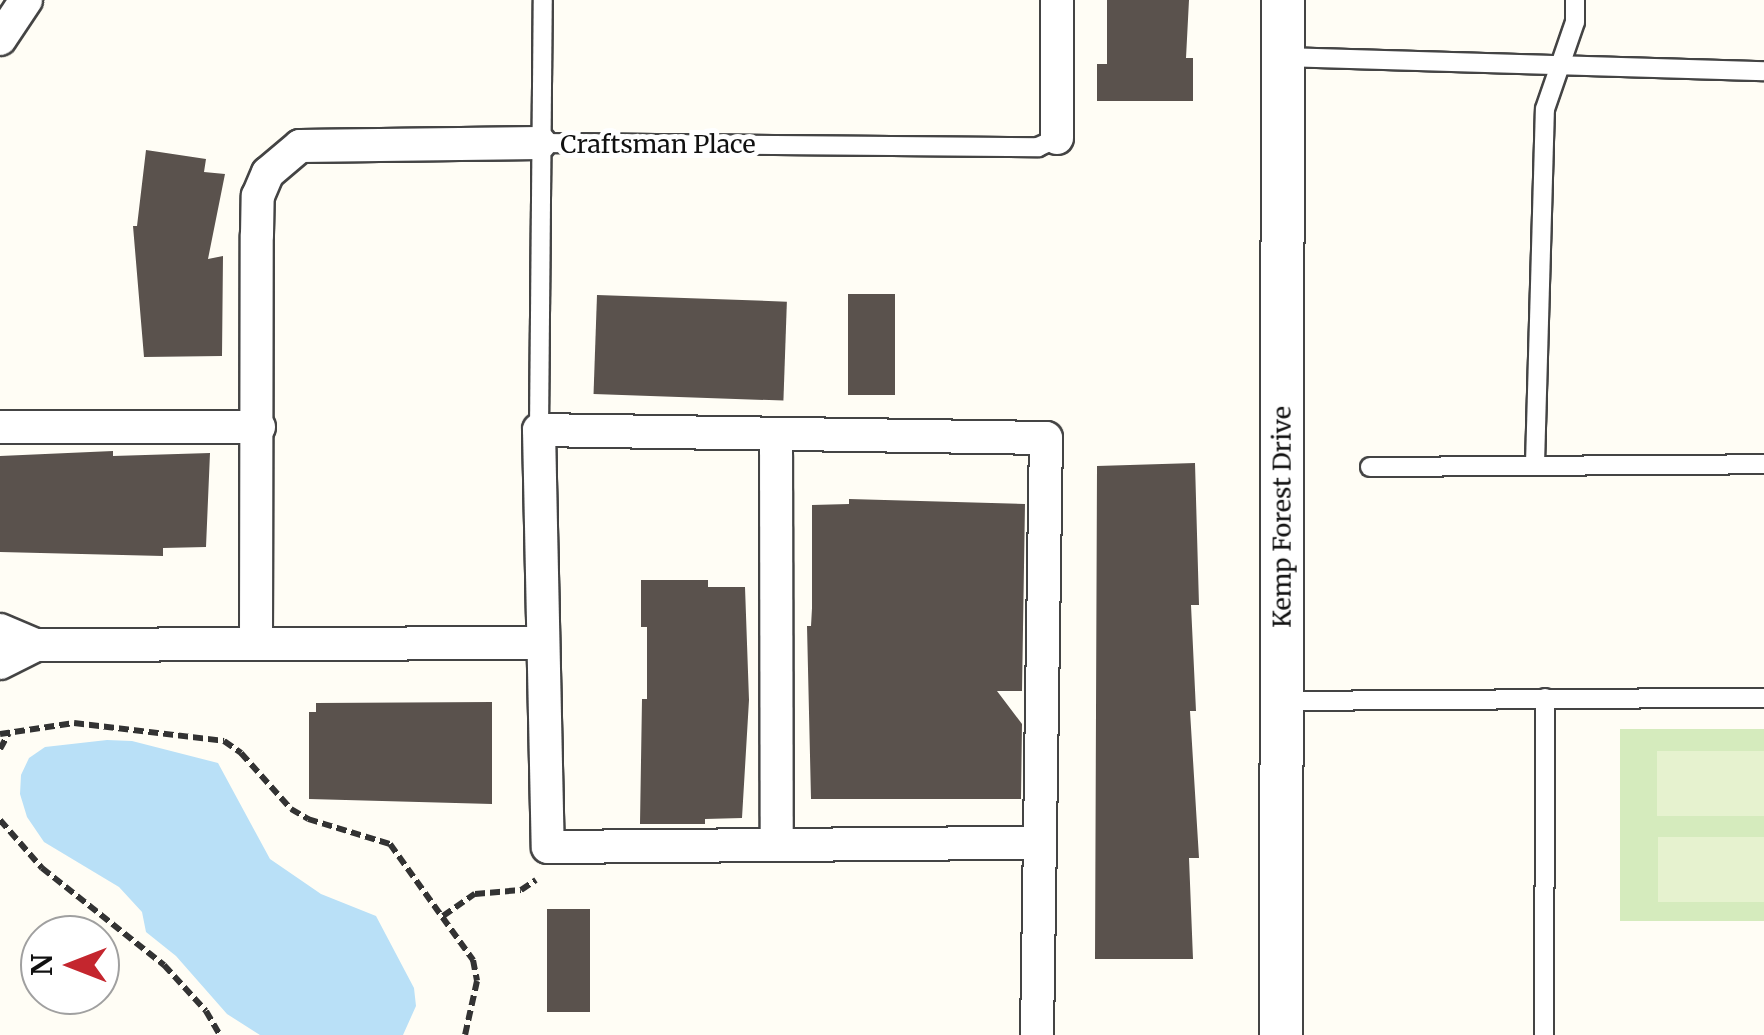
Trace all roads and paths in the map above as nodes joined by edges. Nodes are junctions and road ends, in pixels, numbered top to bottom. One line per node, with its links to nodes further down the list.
1 (26, 0): 6 (street)
2 (543, 0): 11 (lane)
3 (1057, 0): 10 (street)
4 (1283, 0): 7 (street, Kemp Forest Drive)
5 (1576, 0): 8 (lane)
6 (0, 39)
7 (1282, 56): 8 (lane); 26 (street, Kemp Forest Drive)
8 (1563, 65): 9 (lane); 16 (lane)
9 (1764, 71)
10 (1056, 138): 11 (lane, Craftsman Place)
11 (540, 144): 13 (street, Craftsman Place); 14 (lane)
12 (0, 427): 13 (street)
13 (259, 428): 20 (street)
14 (539, 430): 15 (street); 21 (street)
15 (776, 434): 30 (street); 31 (street)
16 (1535, 464): 17 (lane); 18 (lane)
17 (1764, 464)
18 (1370, 467)
19 (0, 630): 22 (street)
20 (256, 642): 21 (street); 22 (street)
21 (542, 643): 32 (street)
22 (36, 645): 23 (street)
23 (0, 662)
24 (1545, 698): 25 (lane); 26 (lane); 38 (lane)
25 (1764, 698)
26 (1282, 701): 37 (street, Kemp Forest Drive)
27 (5, 734): 28 (path); 33 (path)
28 (0, 749)
29 (0, 820): 34 (path)
30 (1040, 843): 31 (street); 36 (street)
31 (777, 845): 32 (street)
32 (548, 847): 33 (path)
33 (443, 916): 35 (path)
34 (220, 1035)
35 (465, 1035)
36 (1037, 1035)
37 (1281, 1035)
38 (1544, 1035)

